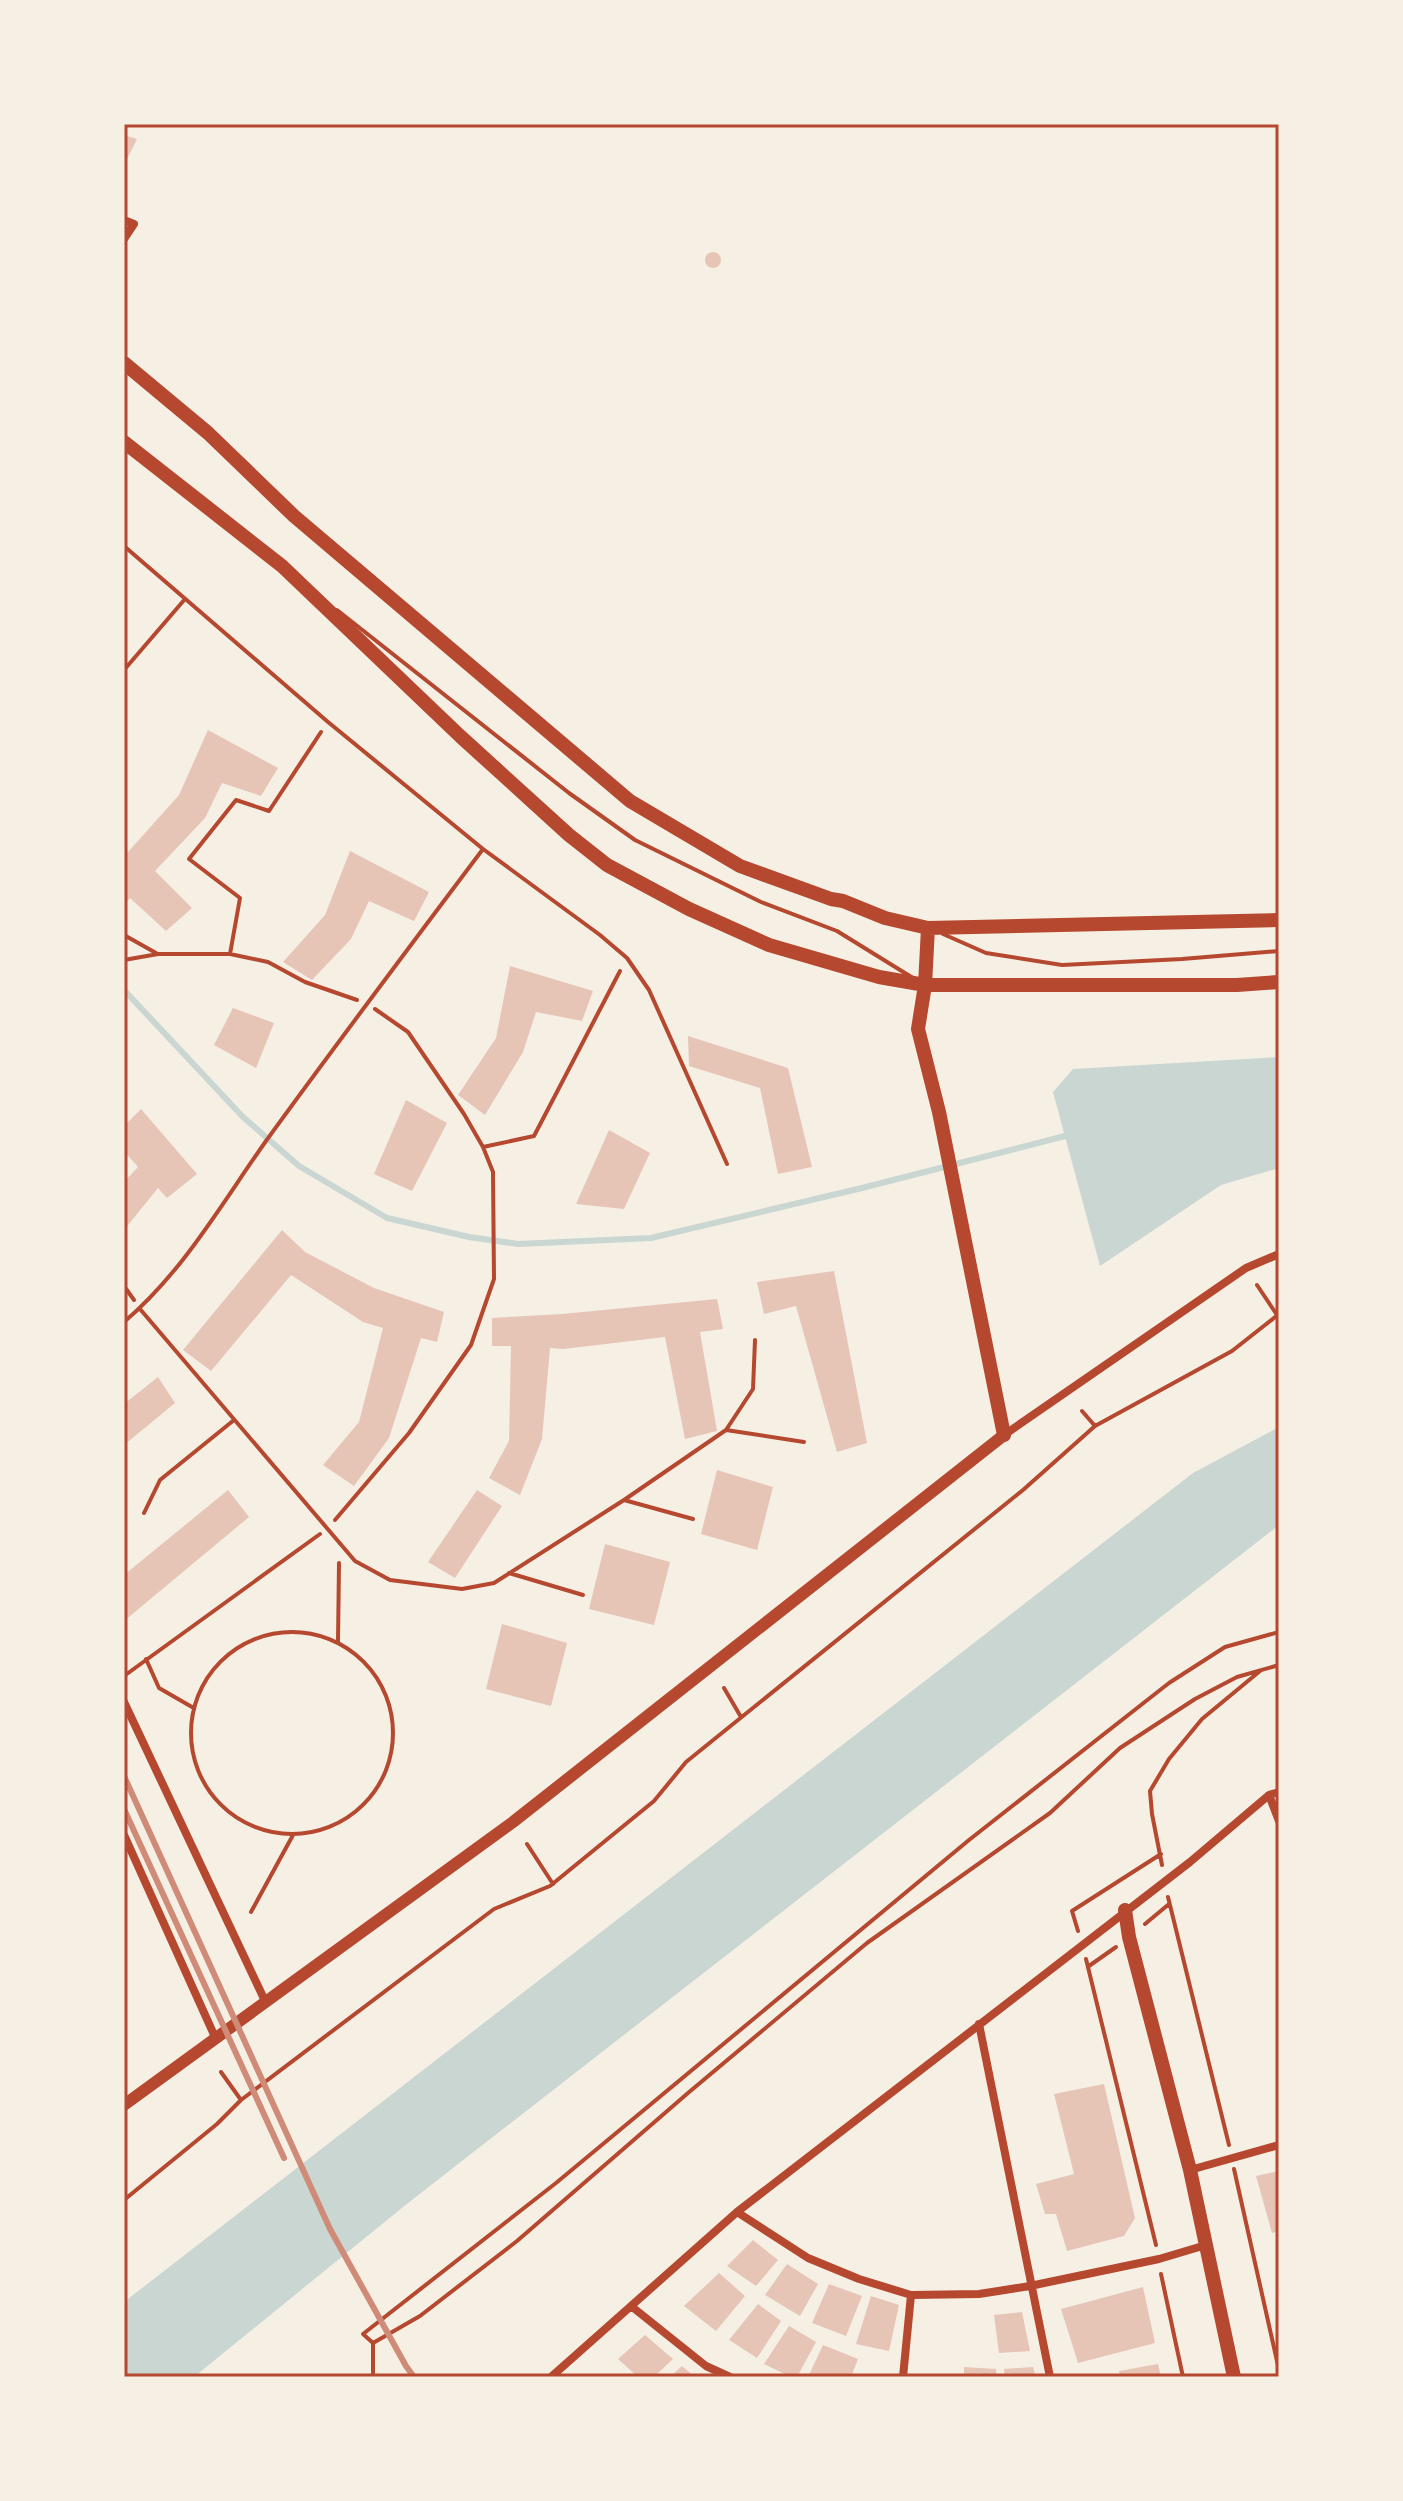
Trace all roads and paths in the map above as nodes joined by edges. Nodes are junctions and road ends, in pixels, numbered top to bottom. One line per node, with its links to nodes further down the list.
1 (124, 220): 2 (street)
2 (124, 239)
3 (124, 363): 12 (main road)
4 (124, 442): 6 (main road)
5 (124, 546): 7 (lane)
6 (282, 566): 19 (lane); 19 (main road)
7 (186, 599): 8 (lane); 9 (lane)
8 (124, 670)
9 (328, 722): 10 (lane); 16 (path)
10 (483, 849): 17 (lane); 25 (lane)
11 (1279, 920): 12 (main road)
12 (928, 928): 14 (lane); 19 (main road)
13 (124, 935): 15 (path)
14 (1279, 951)
15 (158, 954)
16 (230, 954)
17 (627, 958): 20 (path); 21 (lane)
18 (1279, 982): 19 (main road)
19 (925, 985): 33 (main road)
20 (483, 1147)
21 (727, 1164)
22 (494, 1217): 38 (path)
23 (1279, 1254): 33 (street)
24 (1257, 1285): 26 (path)
25 (140, 1309): 27 (lane); 30 (lane)
26 (1278, 1314): 31 (path)
27 (124, 1322)
28 (755, 1340): 32 (lane)
29 (1082, 1411): 31 (path)
30 (234, 1420): 36 (lane); 38 (lane)
31 (1095, 1426): 51 (path)
32 (726, 1430): 34 (lane); 35 (lane)
33 (1004, 1435): 64 (main road)
34 (804, 1442)
35 (624, 1500): 37 (lane); 40 (lane)
36 (144, 1513)
37 (693, 1519)
38 (328, 1529): 39 (lane); 44 (path)
39 (341, 1545): 40 (lane); 43 (path)
40 (509, 1573): 41 (lane)
41 (583, 1595)
42 (1279, 1632): 82 (path)
43 (338, 1642): 50 (path); 56 (path)
44 (146, 1659): 47 (path); 50 (path)
45 (1279, 1665): 46 (path)
46 (1261, 1670): 61 (path); 82 (path)
47 (124, 1676)
48 (724, 1688): 51 (path)
49 (124, 1702): 64 (street)
50 (193, 1707): 56 (path)
51 (741, 1717): 58 (path)
52 (1279, 1792): 53 (street)
53 (1269, 1795): 54 (street); 60 (street)
54 (1279, 1821)
55 (124, 1835): 66 (street)
56 (293, 1835): 62 (path)
57 (527, 1844): 58 (path)
58 (553, 1884): 68 (path)
59 (1170, 1904): 70 (path)
60 (1125, 1910): 65 (street); 72 (main road)
61 (1072, 1911)
62 (251, 1912)
63 (1089, 1966): 76 (path)
64 (266, 2003): 66 (main road)
65 (979, 2024): 75 (street); 79 (street)
66 (215, 2037): 69 (main road)
67 (221, 2072): 68 (path)
68 (241, 2100): 74 (path)
69 (124, 2105)
70 (1226, 2131)
71 (1279, 2145): 72 (street)
72 (1190, 2170): 77 (main road)
73 (1236, 2181): 83 (path)
74 (124, 2200)
75 (737, 2212): 80 (street); 81 (street)
76 (1152, 2228)
77 (1206, 2245): 79 (street); 90 (main road)
78 (1163, 2283): 89 (path)
79 (1030, 2286): 80 (street); 88 (street)
80 (911, 2295): 87 (street)
81 (631, 2306): 85 (street); 86 (street)
82 (373, 2343): 84 (path)
83 (1279, 2370)
84 (373, 2377)
85 (551, 2377)
86 (730, 2377)
87 (903, 2377)
88 (1050, 2377)
89 (1183, 2377)
90 (1234, 2377)

